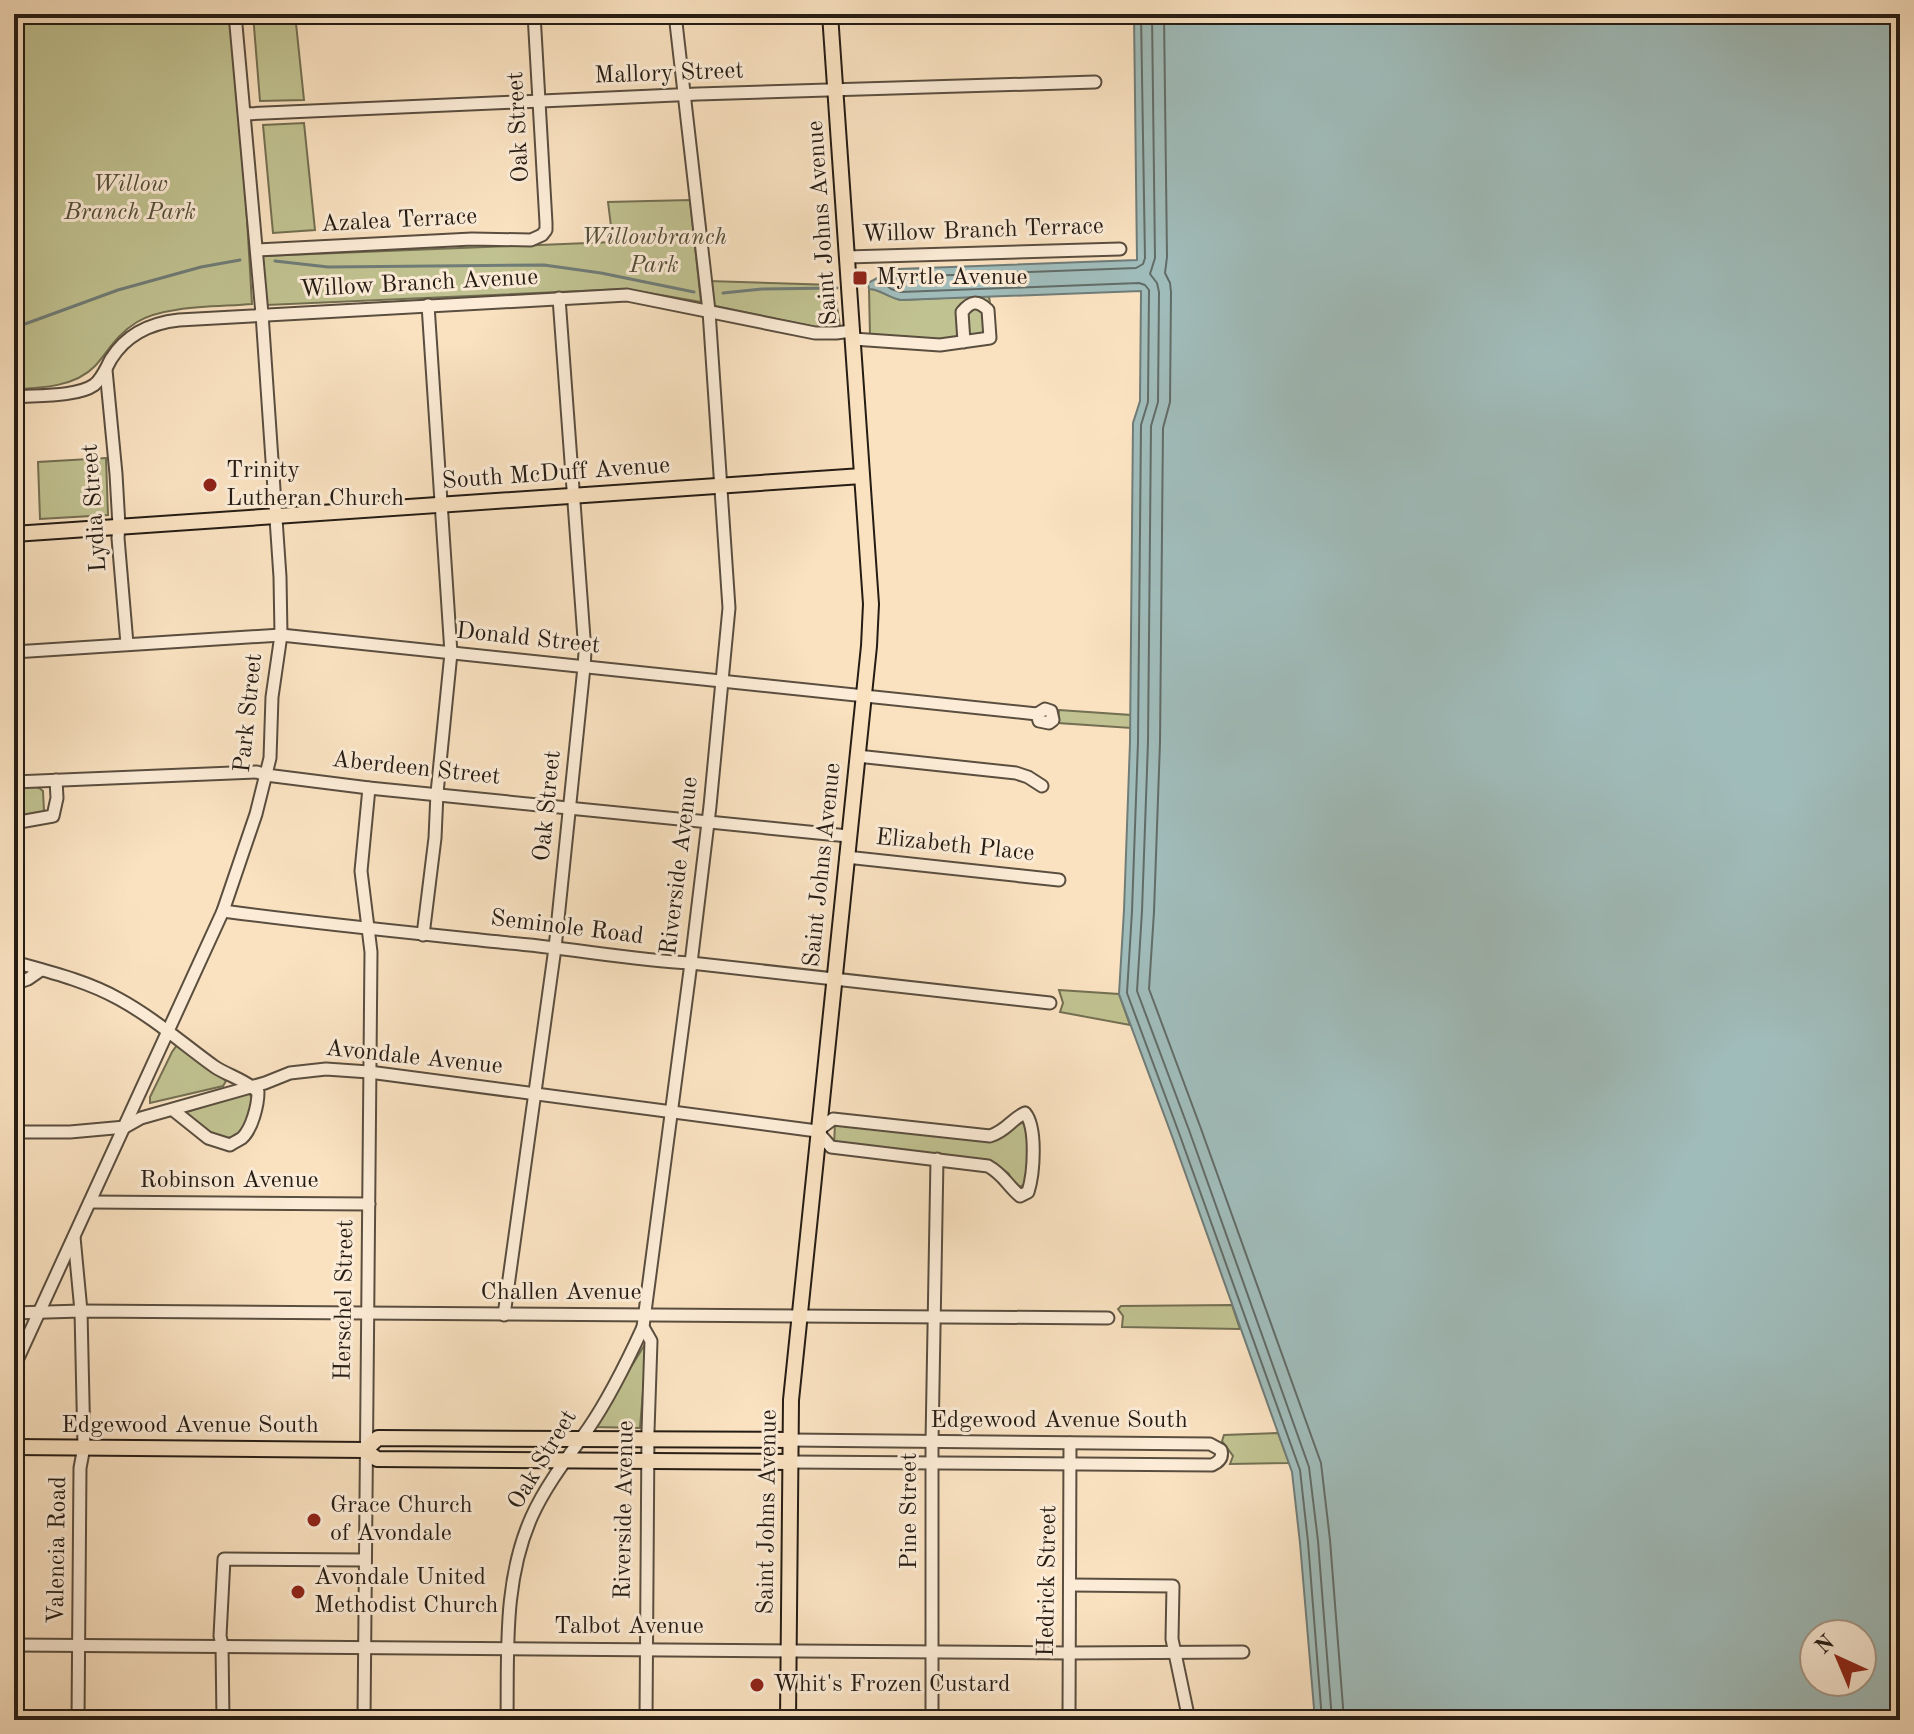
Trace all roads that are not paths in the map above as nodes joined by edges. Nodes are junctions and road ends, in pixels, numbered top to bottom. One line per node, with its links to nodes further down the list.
1 (235, 14): 9 (street, Park Street)
2 (534, 14): 8 (street, Oak Street)
3 (675, 14): 7 (street, Riverside Avenue)
4 (830, 14): 6 (main road, Saint Johns Avenue)
5 (1095, 82): 6 (street, Mallory Street)
6 (835, 89): 7 (street, Mallory Street); 13 (main road, Saint Johns Avenue)
7 (684, 95): 8 (street, Mallory Street); 16 (street, Riverside Avenue)
8 (539, 101): 9 (street, Mallory Street); 10 (street, Oak Street)
9 (245, 114): 12 (street, Park Street)
10 (542, 235): 12 (street, Azalea Terrace)
11 (1120, 249): 13 (street, Willow Branch Terrace)
12 (257, 250): 17 (street, Park Street)
13 (847, 257): 18 (main road, Saint Johns Avenue)
14 (559, 298): 15 (street, Willow Branch Avenue); 16 (street, Willow Branch Avenue); 24 (street, Oak Street)
15 (428, 305): 17 (street, Willow Branch Avenue); 25 (street)
16 (709, 311): 18 (street, Willow Branch Avenue); 23 (street, Riverside Avenue)
17 (262, 314): 20 (street, Willow Branch Avenue); 26 (street, Park Street)
18 (852, 335): 19 (street, Willow Branch Avenue); 22 (main road, Saint Johns Avenue)
19 (964, 342)
20 (106, 369): 21 (street, Willow Branch Avenue); 27 (street, Lydia Street)
21 (14, 397)
22 (862, 476): 23 (main road, South McDuff Avenue); 35 (main road, Saint Johns Avenue)
23 (722, 485): 24 (main road, South McDuff Avenue); 34 (street, Riverside Avenue)
24 (574, 495): 25 (main road, South McDuff Avenue); 33 (street, Oak Street)
25 (442, 504): 26 (main road, South McDuff Avenue); 32 (street)
26 (277, 516): 27 (main road, South McDuff Avenue); 29 (street, Park Street)
27 (119, 526): 28 (main road, South McDuff Avenue); 30 (street, Lydia Street)
28 (14, 534)
29 (281, 635): 30 (street, Donald Street); 32 (street, Donald Street); 38 (street, Park Street)
30 (127, 644): 31 (street, Donald Street)
31 (14, 652)
32 (451, 653): 33 (street, Donald Street); 43 (street)
33 (584, 667): 34 (street, Donald Street); 44 (street, Oak Street)
34 (723, 680): 35 (street, Donald Street); 45 (street, Riverside Avenue)
35 (863, 695): 36 (street, Donald Street); 37 (main road, Saint Johns Avenue)
36 (1037, 714)
37 (857, 756): 41 (street); 47 (main road, Saint Johns Avenue)
38 (266, 775): 39 (street, Aberdeen Street); 42 (street, Aberdeen Street); 50 (street, Park Street)
39 (56, 780): 40 (street, Aberdeen Street); 46 (street)
40 (14, 782)
41 (1042, 786)
42 (369, 788): 43 (street, Aberdeen Street); 51 (street, Herschel Street)
43 (437, 793): 44 (street, Aberdeen Street); 52 (street)
44 (571, 807): 45 (street, Aberdeen Street); 53 (street, Oak Street)
45 (708, 821): 47 (street, Aberdeen Street); 55 (street, Riverside Avenue)
46 (14, 823)
47 (848, 836): 48 (main road, Saint Johns Avenue)
48 (846, 857): 49 (street, Elizabeth Place); 57 (main road, Saint Johns Avenue)
49 (1059, 880)
50 (223, 911): 51 (street, Seminole Road); 60 (street, Park Street)
51 (368, 929): 52 (street, Seminole Road); 61 (street, Herschel Street)
52 (423, 935): 53 (street, Seminole Road)
53 (555, 948): 55 (street, Seminole Road); 63 (street, Oak Street)
54 (14, 962): 56 (street)
55 (691, 963): 57 (street, Seminole Road); 65 (street, Riverside Avenue)
56 (41, 970): 58 (street); 60 (street)
57 (833, 979): 59 (street, Seminole Road); 67 (main road, Saint Johns Avenue)
58 (14, 984)
59 (1050, 1003)
60 (169, 1032): 62 (street); 66 (street, Park Street)
61 (369, 1072): 62 (street, Avondale Avenue); 63 (street, Avondale Avenue); 71 (street, Herschel Street)
62 (252, 1086): 64 (street, Avondale Avenue); 64 (street)
63 (535, 1093): 65 (street, Avondale Avenue); 77 (street, Oak Street)
64 (173, 1110): 66 (street, Avondale Avenue)
65 (671, 1112): 67 (street, Avondale Avenue); 81 (street, Riverside Avenue)
66 (125, 1127): 68 (street, Avondale Avenue); 70 (street, Park Street)
67 (817, 1131): 69 (street); 69 (street); 78 (main road, Saint Johns Avenue)
68 (14, 1132)
69 (937, 1159): 79 (street, Pine Street)
70 (90, 1202): 71 (street, Robinson Avenue); 72 (street, Park Street)
71 (369, 1204): 76 (street, Herschel Street)
72 (74, 1237): 73 (street, Valencia Road); 75 (street, Park Street)
73 (81, 1311): 75 (street, Challen Avenue); 76 (street, Challen Avenue); 89 (street, Valencia Road)
74 (14, 1313): 75 (street, Challen Avenue)
75 (39, 1313): 82 (street, Park Street)
76 (368, 1314): 77 (street, Challen Avenue); 90 (street, Herschel Street)
77 (504, 1315): 81 (street, Challen Avenue)
78 (798, 1316): 79 (street, Challen Avenue); 81 (street, Challen Avenue); 84 (main road, Saint Johns Avenue)
79 (934, 1317): 80 (street, Challen Avenue); 86 (street, Pine Street)
80 (1108, 1318)
81 (643, 1322): 83 (street, Oak Street); 85 (street, Riverside Avenue)
82 (14, 1367)
83 (579, 1440): 85 (main road, Edgewood Avenue South); 90 (main road, Edgewood Avenue South); 91 (street, Oak Street)
84 (790, 1440): 85 (main road, Edgewood Avenue South); 86 (street, Edgewood Avenue South); 93 (main road, Saint Johns Avenue)
85 (648, 1441): 92 (street, Riverside Avenue)
86 (932, 1442): 87 (street, Edgewood Avenue South); 94 (street, Pine Street)
87 (1070, 1443): 95 (street, Hedrick Street); 95 (street, Edgewood Avenue South)
88 (14, 1447): 89 (main road, Edgewood Avenue South)
89 (84, 1447): 90 (main road, Edgewood Avenue South); 99 (street, Valencia Road)
90 (365, 1450): 91 (main road, Edgewood Avenue South); 96 (street, Herschel Street)
91 (565, 1461): 92 (main road, Edgewood Avenue South); 102 (street, Oak Street)
92 (648, 1461): 93 (main road, Edgewood Avenue South); 103 (street, Riverside Avenue)
93 (790, 1462): 94 (street, Edgewood Avenue South); 104 (main road, Saint Johns Avenue)
94 (932, 1464): 95 (street, Edgewood Avenue South); 105 (street, Pine Street)
95 (1071, 1464): 97 (street, Hedrick Street)
96 (365, 1560): 100 (street); 101 (street, Herschel Street)
97 (1070, 1585): 107 (street, Hedrick Street); 108 (street)
98 (14, 1645): 99 (street, Talbot Avenue)
99 (78, 1645): 100 (street, Talbot Avenue); 109 (street, Valencia Road)
100 (222, 1645): 101 (street, Talbot Avenue); 110 (street)
101 (364, 1647): 102 (street, Talbot Avenue); 111 (street, Herschel Street)
102 (508, 1648): 103 (street, Talbot Avenue); 112 (street, Oak Street)
103 (646, 1649): 104 (street, Talbot Avenue); 113 (street, Riverside Avenue)
104 (788, 1650): 105 (street, Talbot Avenue); 114 (main road, Saint Johns Avenue)
105 (932, 1651): 107 (street, Talbot Avenue); 115 (street, Pine Street)
106 (1243, 1652): 108 (street, Talbot Avenue)
107 (1069, 1653): 108 (street, Talbot Avenue); 116 (street, Hedrick Street)
108 (1174, 1653): 117 (street)
109 (78, 1720)
110 (223, 1720)
111 (364, 1720)
112 (507, 1720)
113 (646, 1720)
114 (788, 1720)
115 (932, 1720)
116 (1069, 1720)
117 (1189, 1720)

